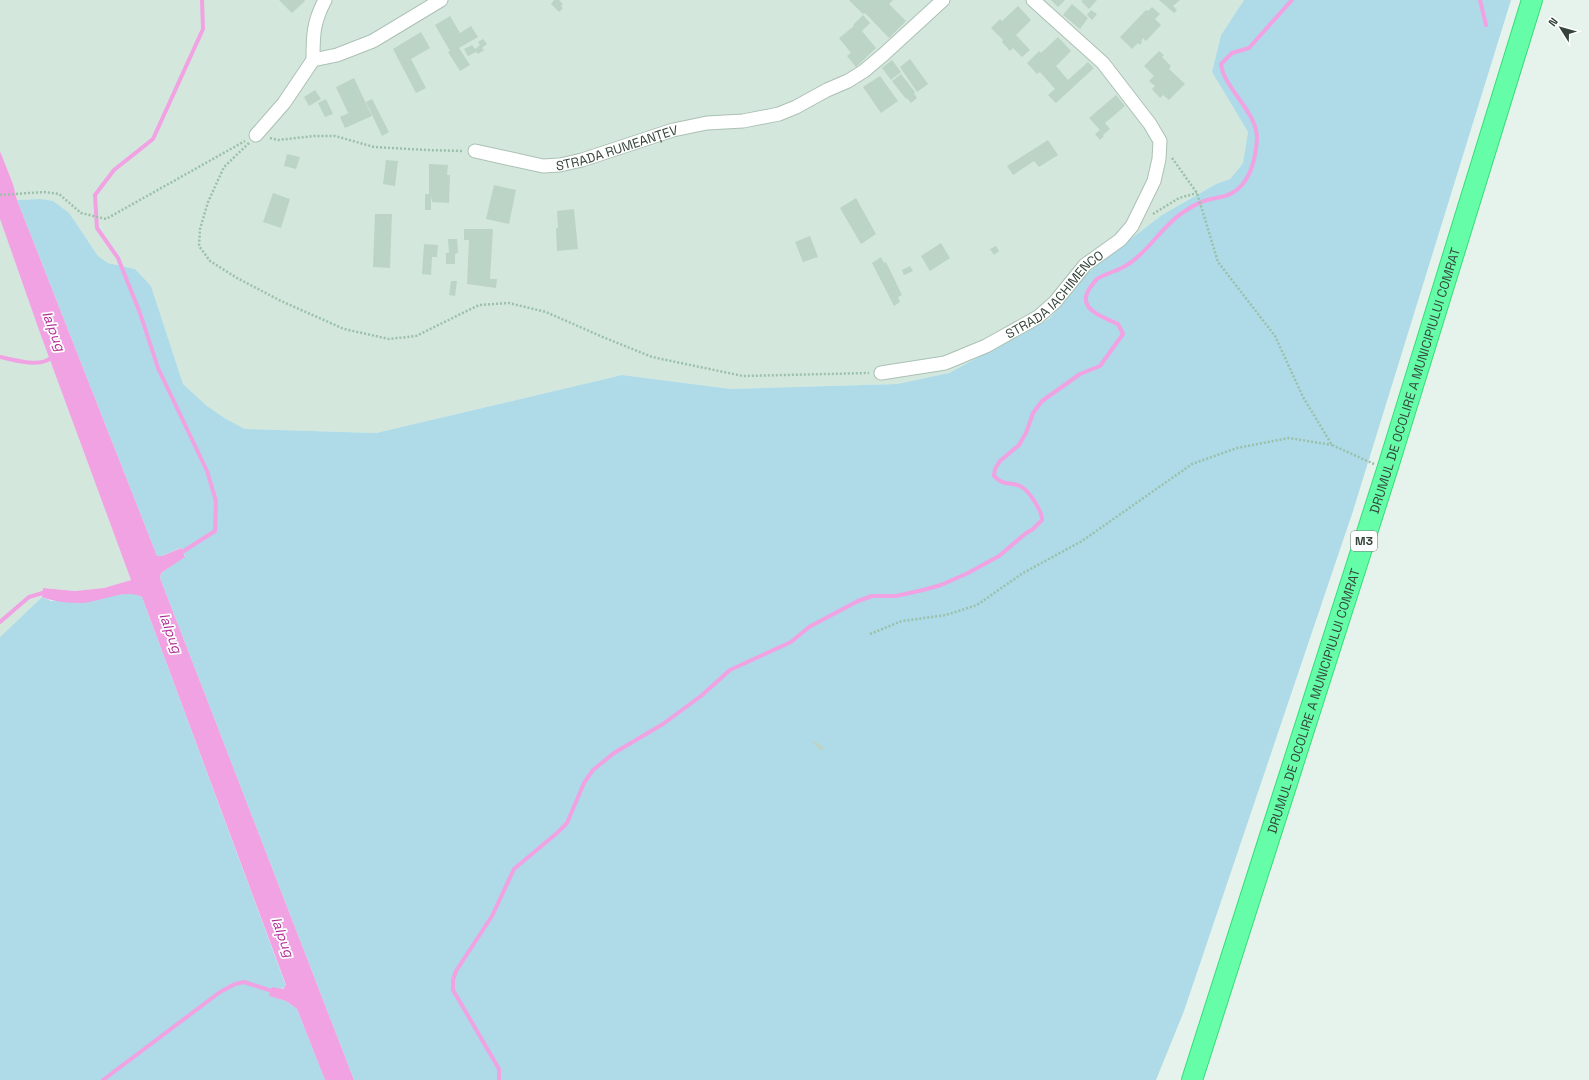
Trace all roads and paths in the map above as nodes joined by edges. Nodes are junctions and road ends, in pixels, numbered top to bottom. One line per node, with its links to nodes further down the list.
1 (326, 0): 6 (street)
2 (441, 0): 6 (street)
3 (943, 0): 9 (street, STRADA RUMEANȚEV)
4 (1033, 0): 8 (street)
5 (1532, 0): 15 (highway, DRUMUL DE OCOLIRE A MUNICIPIULUI COMRAT / M3)
6 (313, 60): 7 (street)
7 (256, 135): 9 (path); 11 (path); 13 (path)
8 (1160, 141): 10 (path); 12 (street, STRADA IACHIMENCO)
9 (475, 151)
10 (1197, 193): 12 (path); 14 (path)
11 (0, 195)
12 (1136, 219): 13 (street, STRADA IACHIMENCO)
13 (881, 373)
14 (1332, 445): 15 (path); 16 (path)
15 (1387, 470): 17 (highway, DRUMUL DE OCOLIRE A MUNICIPIULUI COMRAT / M3)
16 (870, 634)
17 (1192, 1080)

